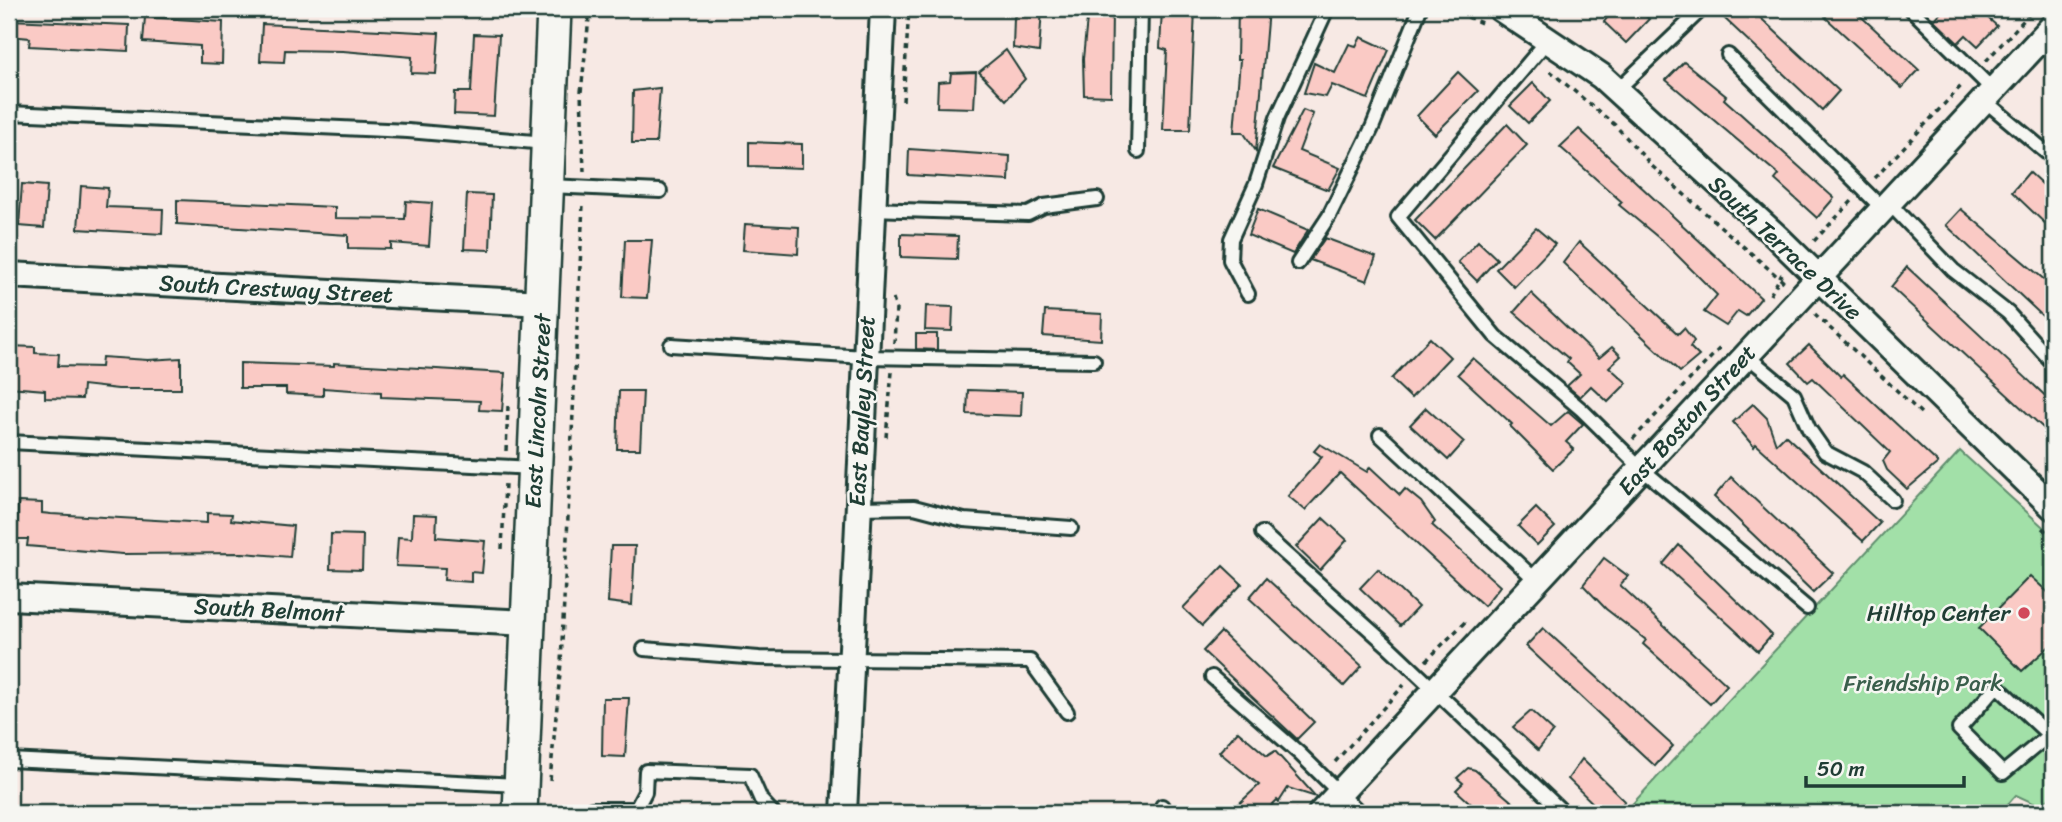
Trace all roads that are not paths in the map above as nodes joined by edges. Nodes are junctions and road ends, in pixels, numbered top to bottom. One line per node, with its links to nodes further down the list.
1 (554, 9): 16 (street, East Lincoln Street)
2 (883, 9): 23 (street, East Bayley Street)
3 (1141, 9): 17 (lane)
4 (1327, 9): 27 (lane)
5 (1420, 9): 24 (lane)
6 (1702, 9): 13 (lane)
7 (1911, 9): 14 (lane)
8 (1526, 16): 9 (street, South Terrace Drive); 11 (street, South Terrace Drive)
9 (1495, 17)
10 (2053, 26): 14 (street, East Boston Street)
11 (1540, 49): 13 (street, South Terrace Drive); 37 (lane)
12 (1728, 55): 22 (lane)
13 (1616, 91): 26 (street, South Terrace Drive)
14 (1989, 95): 18 (lane); 22 (street, East Boston Street)
15 (9, 113): 16 (lane)
16 (550, 144): 19 (street, East Lincoln Street)
17 (1138, 151)
18 (2053, 158)
19 (548, 186): 20 (lane); 28 (street, East Lincoln Street)
20 (660, 191)
21 (1097, 200): 23 (lane)
22 (1885, 205): 26 (street, East Boston Street); 33 (lane)
23 (871, 209): 31 (street, East Bayley Street)
24 (1298, 263)
25 (9, 275): 28 (street, South Crestway Street)
26 (1818, 276): 30 (street, East Boston Street); 40 (street, South Terrace Drive)
27 (1248, 294)
28 (543, 303): 36 (street, East Lincoln Street)
29 (671, 345): 31 (lane)
30 (1737, 347): 37 (street, East Boston Street); 38 (lane)
31 (865, 358): 32 (lane); 39 (street, East Bayley Street)
32 (1094, 361)
33 (2053, 363)
34 (1380, 435): 43 (lane)
35 (9, 442): 36 (lane)
36 (536, 468): 46 (street, East Lincoln Street)
37 (1642, 469): 43 (street, East Boston Street); 45 (lane)
38 (1893, 500)
39 (858, 508): 41 (lane); 48 (street, East Bayley Street)
40 (2044, 514)
41 (1070, 528)
42 (1262, 533): 50 (lane)
43 (1538, 582): 50 (street, East Boston Street)
44 (9, 597): 46 (street, South Belmont)
45 (1807, 608)
46 (528, 623): 55 (street, East Lincoln Street)
47 (644, 649): 48 (lane)
48 (851, 657): 51 (lane); 58 (street, East Bayley Street)
49 (1212, 677): 54 (lane)
50 (1434, 691): 54 (street, East Boston Street); 61 (lane)
51 (1068, 712)
52 (2051, 733): 52 (lane)
53 (9, 760): 55 (lane)
54 (1331, 786): 59 (street, East Boston Street); 60 (lane)
55 (530, 795)
56 (592, 813): 57 (lane)
57 (774, 813)
58 (844, 813)
59 (1321, 813)
60 (1360, 813)
61 (1564, 813)

